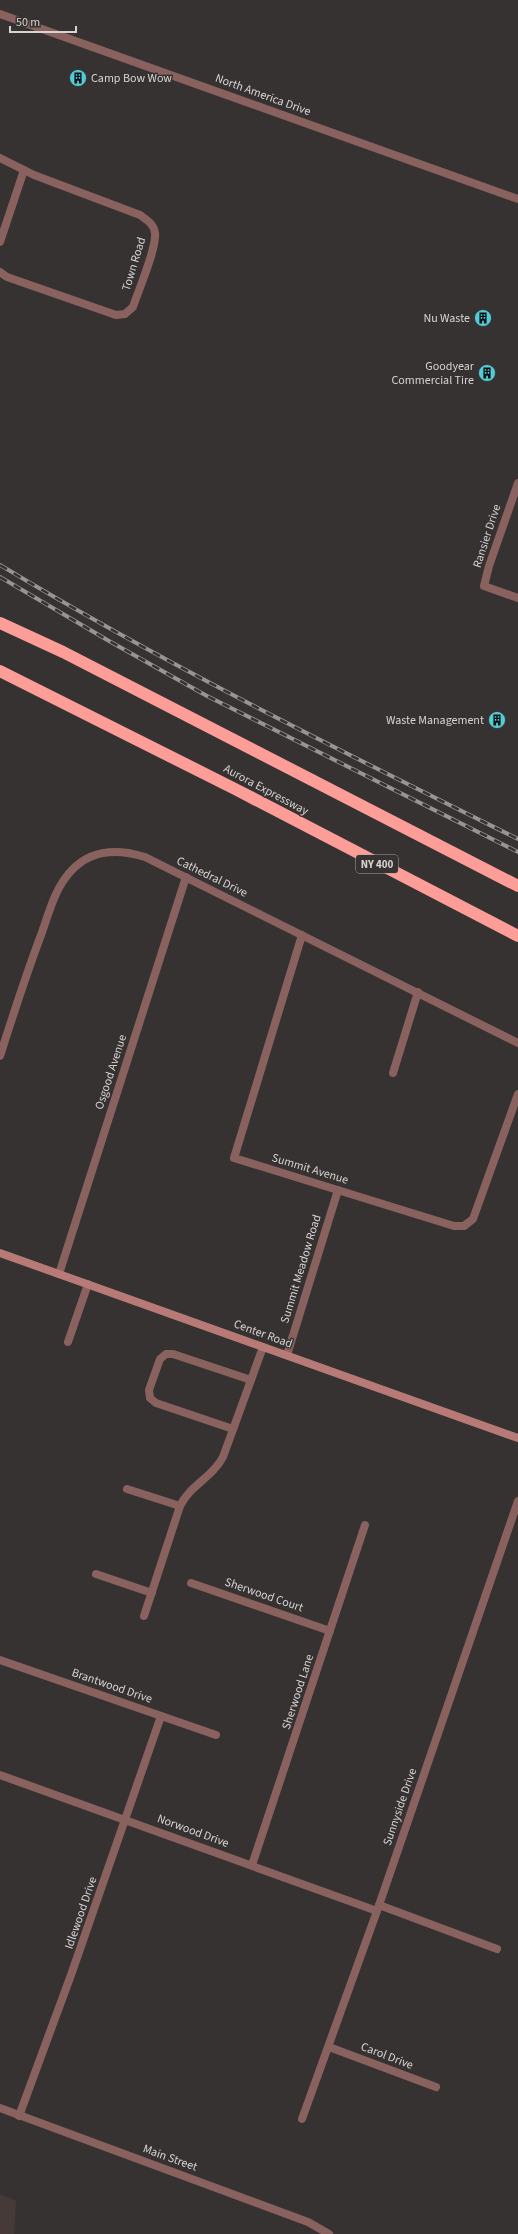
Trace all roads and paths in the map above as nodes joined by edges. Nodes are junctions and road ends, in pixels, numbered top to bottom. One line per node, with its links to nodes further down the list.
1 (0, 14): 4 (street, North America Drive)
2 (0, 158): 3 (street, Town Road)
3 (24, 170): 5 (street); 6 (street, Town Road)
4 (518, 199)
5 (0, 242)
6 (0, 272)
7 (518, 483): 8 (street, Ransier Drive)
8 (518, 598)
9 (0, 623): 12 (highway)
10 (0, 671): 14 (highway, Aurora Expressway / NY 400)
11 (186, 877): 13 (street, Cathedral Drive); 17 (street, Cathedral Drive); 22 (street, Osgood Avenue)
12 (518, 886)
13 (302, 935): 15 (street, Cathedral Drive); 20 (street, Summit Avenue)
14 (518, 936)
15 (418, 992): 16 (street, Cathedral Drive); 18 (street)
16 (518, 1043)
17 (0, 1056)
18 (393, 1073)
19 (518, 1094): 20 (street, Summit Avenue)
20 (338, 1190): 26 (street, Summit Meadow Road)
21 (0, 1253): 22 (main road, Center Road)
22 (59, 1274): 23 (main road, Center Road)
23 (88, 1284): 24 (street); 25 (main road, Center Road)
24 (68, 1342)
25 (263, 1347): 26 (main road, Center Road); 27 (street)
26 (287, 1355): 29 (main road, Center Road)
27 (251, 1380): 28 (street); 28 (street)
28 (233, 1429): 32 (street)
29 (518, 1438)
30 (127, 1489): 32 (street)
31 (518, 1501): 45 (street, Sunnyside Drive)
32 (180, 1506): 36 (street)
33 (365, 1525): 38 (street, Sherwood Lane)
34 (96, 1574): 36 (street)
35 (191, 1582): 38 (street, Sherwood Court)
36 (152, 1593): 37 (street)
37 (144, 1616)
38 (330, 1631): 44 (street, Sherwood Lane)
39 (0, 1660): 40 (street, Brantwood Drive)
40 (162, 1716): 41 (street, Brantwood Drive); 43 (street, Idlewood Drive)
41 (216, 1734)
42 (0, 1775): 43 (street, Norwood Drive)
43 (126, 1819): 44 (street, Norwood Drive); 50 (street, Idlewood Drive)
44 (252, 1865): 45 (street, Norwood Drive)
45 (378, 1908): 46 (street, Norwood Drive); 47 (street, Sunnyside Drive)
46 (497, 1949)
47 (329, 2047): 48 (street, Carol Drive); 51 (street, Sunnyside Drive)
48 (436, 2087)
49 (0, 2108): 50 (street, Main Street)
50 (19, 2116): 52 (street, Main Street)
51 (302, 2119)
52 (329, 2234)

